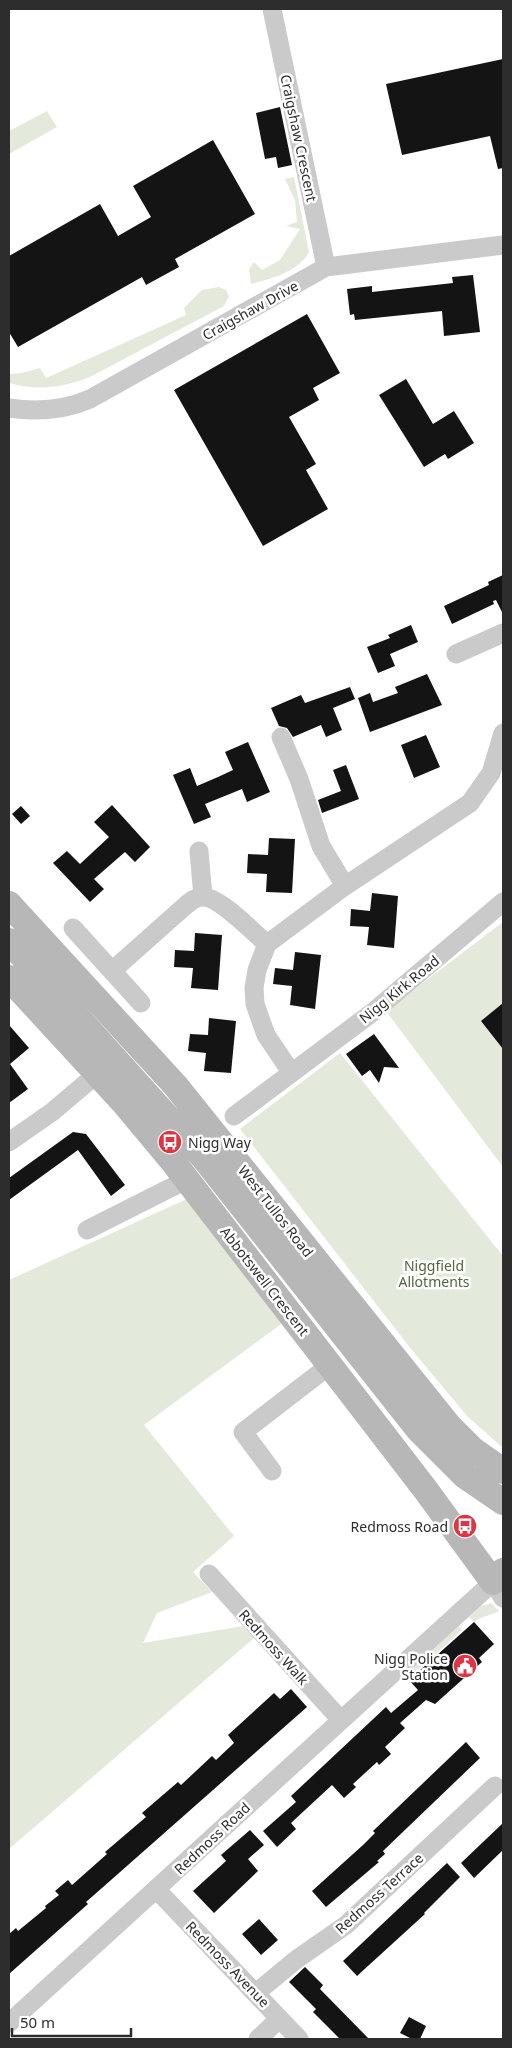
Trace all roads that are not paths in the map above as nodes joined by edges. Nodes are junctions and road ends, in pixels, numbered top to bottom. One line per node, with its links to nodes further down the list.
1 (272, 9): 3 (street, Craigshaw Crescent)
2 (503, 245): 3 (street, Craigshaw Drive)
3 (326, 267): 4 (street, Craigshaw Drive)
4 (9, 408)
5 (503, 633): 6 (street)
6 (456, 654)
7 (503, 733): 10 (street)
8 (281, 737): 10 (street)
9 (199, 851): 11 (street)
10 (346, 886): 16 (street)
11 (202, 897): 16 (street); 17 (street)
12 (503, 902): 20 (street, Nigg Kirk Road)
13 (9, 904): 28 (main road, West Tullos Road)
14 (73, 928): 17 (street)
15 (9, 941): 29 (main road, West Tullos Road)
16 (267, 944): 20 (street)
17 (113, 970): 19 (street)
18 (9, 978): 21 (main road, Abbotswell Crescent)
19 (141, 1003)
20 (291, 1072): 22 (street, Nigg Kirk Road)
21 (96, 1074): 23 (street); 24 (main road, Abbotswell Crescent)
22 (234, 1116)
23 (9, 1142)
24 (186, 1180): 25 (street); 26 (main road, Abbotswell Crescent)
25 (87, 1230)
26 (330, 1365): 27 (street); 31 (main road, Abbotswell Crescent)
27 (272, 1471)
28 (503, 1471)
29 (503, 1502)
30 (209, 1574): 32 (street, Redmoss Walk)
31 (500, 1584): 32 (street, Redmoss Road)
32 (340, 1719): 34 (street, Redmoss Road)
33 (495, 1786): 35 (street, Redmoss Terrace)
34 (156, 1889): 35 (street, Redmoss Avenue); 37 (street, Redmoss Road)
35 (257, 1992): 36 (street, Redmoss Avenue)
36 (279, 2019): 38 (street); 39 (street, Redmoss Avenue)
37 (9, 2023)
38 (258, 2039)
39 (299, 2039)

